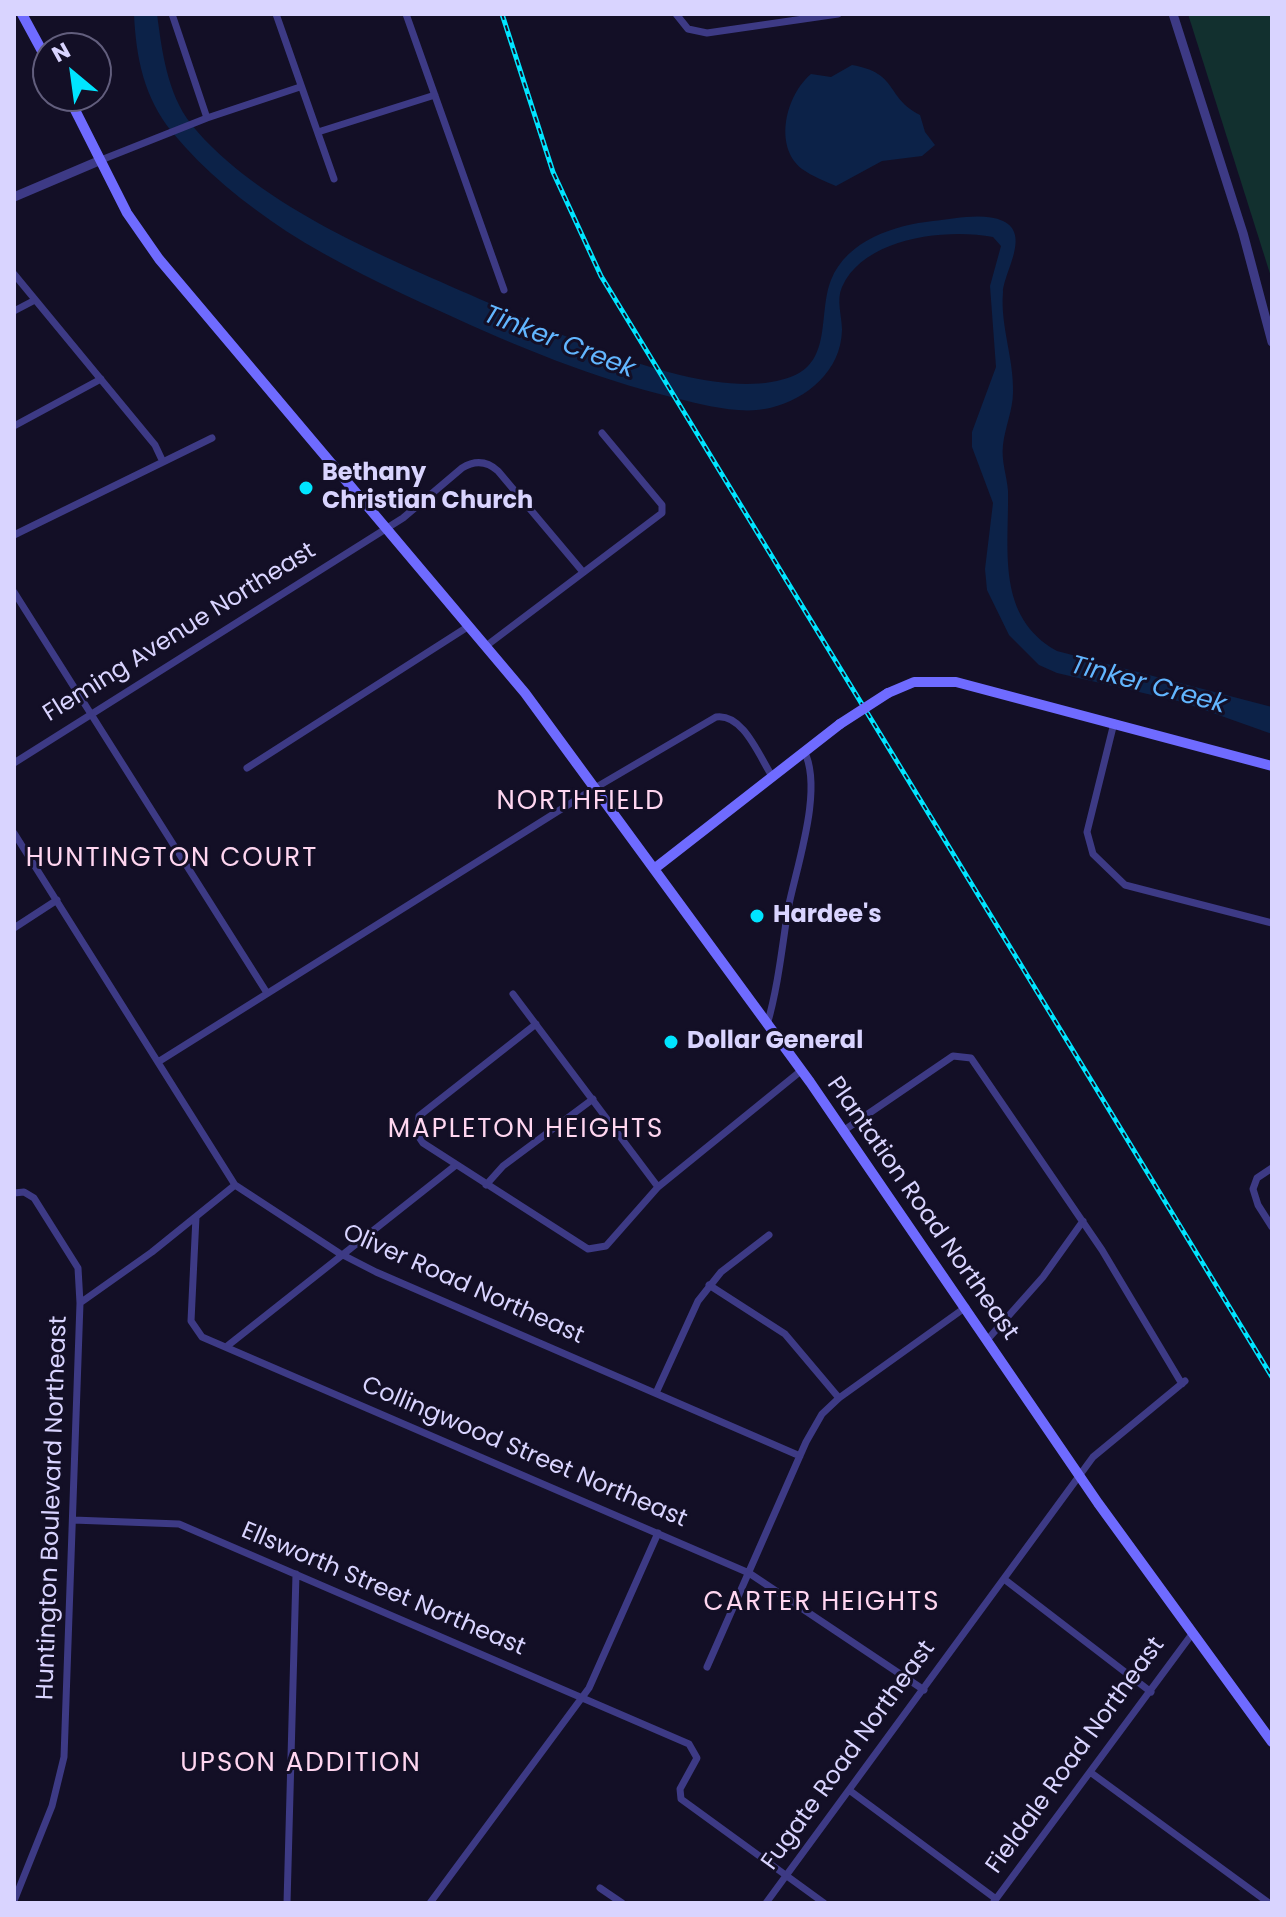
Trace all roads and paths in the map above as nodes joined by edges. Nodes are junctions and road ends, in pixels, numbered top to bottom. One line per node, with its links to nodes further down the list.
1 (22, 14): 8 (main road)
2 (172, 14): 12 (street)
3 (276, 14): 9 (street)
4 (406, 14): 10 (street)
5 (676, 14): 6 (street)
6 (838, 14)
7 (1173, 14): 21 (street)
8 (32, 32)
9 (300, 87): 12 (street); 13 (street)
10 (435, 95): 13 (street); 18 (street)
11 (76, 112): 14 (main road, Plantation Road Northeast)
12 (207, 118): 14 (street)
13 (318, 132): 15 (street)
14 (101, 160): 16 (street); 27 (main road, Plantation Road Northeast)
15 (334, 179)
16 (14, 197)
17 (14, 274): 19 (street)
18 (504, 290)
19 (35, 300): 20 (street); 22 (street)
20 (14, 311)
21 (1272, 342)
22 (101, 379): 23 (street); 26 (street)
23 (14, 426)
24 (602, 433): 29 (street)
25 (212, 438): 26 (street)
26 (163, 462): 28 (street)
27 (385, 528): 29 (street, Fleming Avenue Northeast); 31 (main road, Plantation Road Northeast); 33 (street, Fleming Avenue Northeast)
28 (14, 535)
29 (583, 572): 32 (street)
30 (14, 592): 33 (street)
31 (469, 626): 32 (main road, Plantation Road Northeast); 38 (street)
32 (486, 646): 40 (main road, Plantation Road Northeast)
33 (90, 713): 36 (street, Fleming Avenue Northeast); 46 (street)
34 (1114, 723): 35 (main road, bridge); 37 (main road); 44 (street)
35 (804, 751): 39 (main road); 49 (street)
36 (14, 763)
37 (1272, 766)
38 (247, 768)
39 (772, 776): 40 (street); 42 (main road)
40 (595, 788): 42 (main road, Plantation Road Northeast); 46 (street)
41 (14, 833): 43 (street, Oliver Road Northeast)
42 (654, 869): 49 (main road, Plantation Road Northeast)
43 (57, 900): 45 (street); 50 (street, Oliver Road Northeast)
44 (1272, 923)
45 (14, 928)
46 (267, 993): 50 (street)
47 (513, 994): 48 (street)
48 (536, 1024): 52 (street); 54 (street)
49 (767, 1025): 51 (main road, Plantation Road Northeast)
50 (158, 1062): 56 (street, Oliver Road Northeast)
51 (802, 1070): 53 (main road, Plantation Road Northeast); 58 (street)
52 (593, 1099): 57 (street); 58 (street)
53 (843, 1131): 61 (street); 67 (main road, Plantation Road Northeast)
54 (456, 1165): 57 (street); 64 (street)
55 (1272, 1168): 62 (street)
56 (235, 1185): 60 (street, Huntington Boulevard Northeast); 64 (street, Oliver Road Northeast)
57 (486, 1185): 58 (street)
58 (658, 1187)
59 (14, 1193): 66 (street)
60 (196, 1217): 66 (street, Huntington Boulevard Northeast); 69 (street, Collingwood Street Northeast)
61 (1083, 1221): 68 (street); 73 (street, Fugate Road Northeast)
62 (1272, 1227)
63 (769, 1235): 65 (street)
64 (343, 1255): 69 (street); 70 (street, Oliver Road Northeast)
65 (709, 1285): 70 (street); 71 (street)
66 (80, 1303): 74 (street, Huntington Boulevard Northeast)
67 (966, 1307): 68 (main road, Plantation Road Northeast); 71 (street)
68 (988, 1339): 73 (main road, Plantation Road Northeast)
69 (226, 1347): 75 (street, Collingwood Street Northeast)
70 (656, 1393): 72 (street, Oliver Road Northeast)
71 (839, 1398): 72 (street)
72 (800, 1456): 76 (street)
73 (1079, 1475): 78 (street, Fugate Road Northeast); 79 (main road, Plantation Road Northeast)
74 (73, 1520): 77 (street, Ellsworth Street Northeast); 89 (street, Huntington Boulevard Northeast)
75 (658, 1533): 76 (street, Collingwood Street Northeast); 83 (street)
76 (749, 1573): 80 (street); 81 (street, Collingwood Street Northeast)
77 (296, 1574): 83 (street, Ellsworth Street Northeast); 91 (street)
78 (1004, 1579): 81 (street, Fugate Road Northeast); 82 (street)
79 (1192, 1634): 82 (street, Fieldale Road Northeast); 84 (main road, Plantation Road Northeast)
80 (707, 1667)
81 (924, 1690): 86 (street, Fugate Road Northeast)
82 (1151, 1692): 85 (street, Fieldale Road Northeast)
83 (582, 1698): 87 (street, Ellsworth Street Northeast); 92 (street)
84 (1272, 1742)
85 (1090, 1772): 90 (street, Fieldale Road Northeast); 96 (street)
86 (849, 1790): 87 (street, Fugate Road Northeast); 90 (street)
87 (786, 1875): 94 (street, Fugate Road Northeast); 95 (street)
88 (600, 1888): 93 (street)
89 (14, 1901)
90 (994, 1901)
91 (287, 1903)
92 (430, 1903)
93 (622, 1903)
94 (766, 1903)
95 (824, 1903)
96 (1269, 1903)

